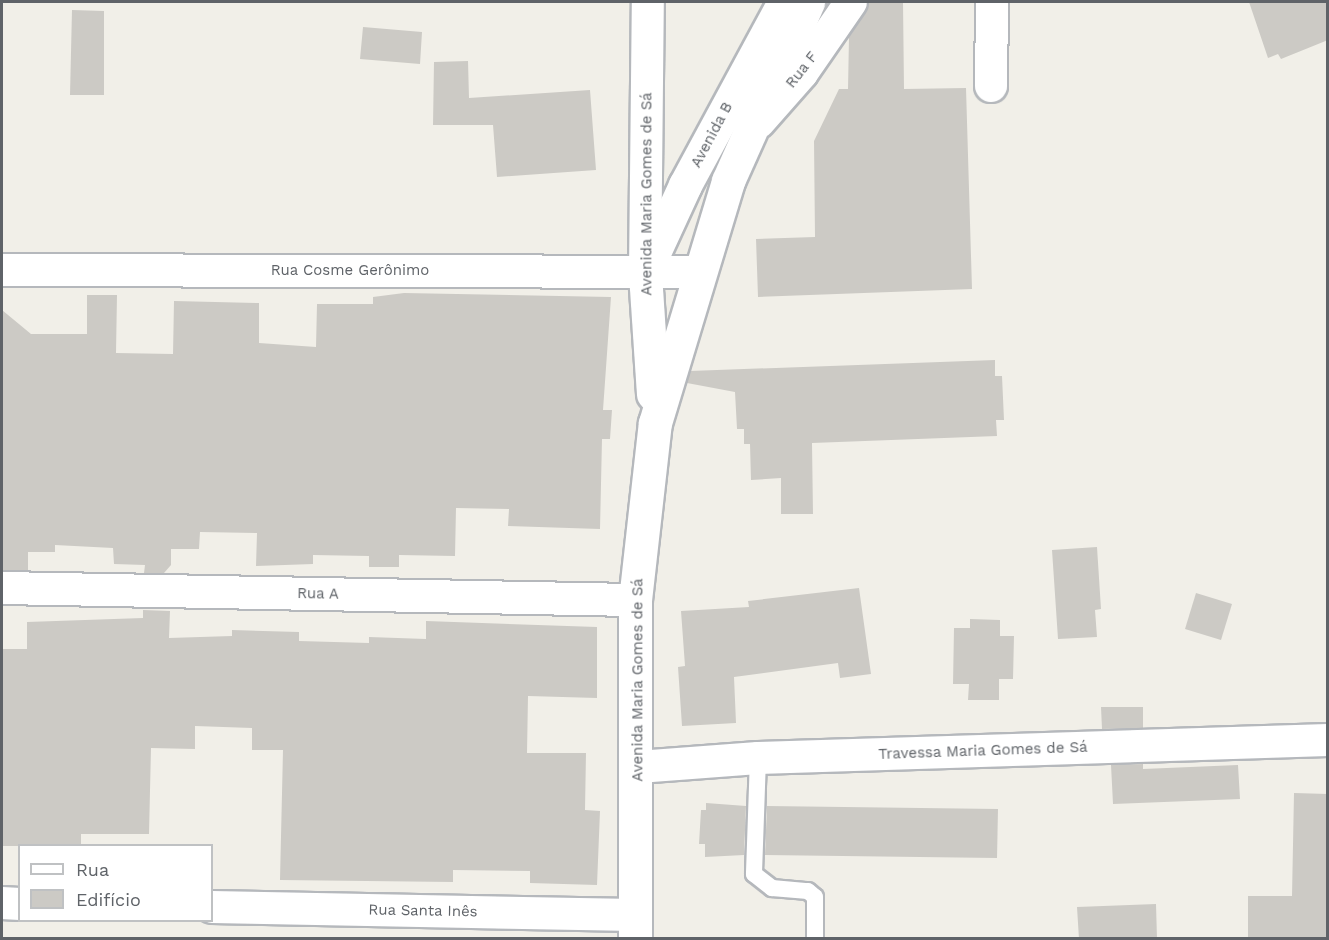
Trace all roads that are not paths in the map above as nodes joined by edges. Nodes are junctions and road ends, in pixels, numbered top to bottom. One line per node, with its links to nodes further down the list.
1 (648, 2): 9 (street, Avenida Maria Gomes de Sá)
2 (784, 2): 9 (street, Avenida B)
3 (808, 2): 7 (street, Avenida B)
4 (851, 2): 7 (street, Rua F)
5 (992, 2): 6 (street)
6 (991, 86)
7 (747, 135): 10 (street, Avenida B)
8 (2, 270): 9 (street, Rua Cosme Gerônimo)
9 (645, 272): 10 (street, Rua Cosme Gerônimo); 11 (street, Avenida Maria Gomes de Sá)
10 (699, 272): 11 (street, Avenida Maria Gomes de Sá)
11 (655, 423): 13 (street, Avenida Maria Gomes de Sá)
12 (2, 588): 13 (street, Rua A)
13 (635, 600): 16 (street, Avenida Maria Gomes de Sá)
14 (1328, 740): 15 (street, Travessa Maria Gomes de Sá)
15 (758, 758): 16 (street, Travessa Maria Gomes de Sá); 21 (lane)
16 (638, 767): 20 (street, Avenida Maria Gomes de Sá)
17 (2, 903): 18 (street)
18 (18, 904)
19 (213, 907): 20 (street, Rua Santa Inês)
20 (635, 927)
21 (815, 939)

